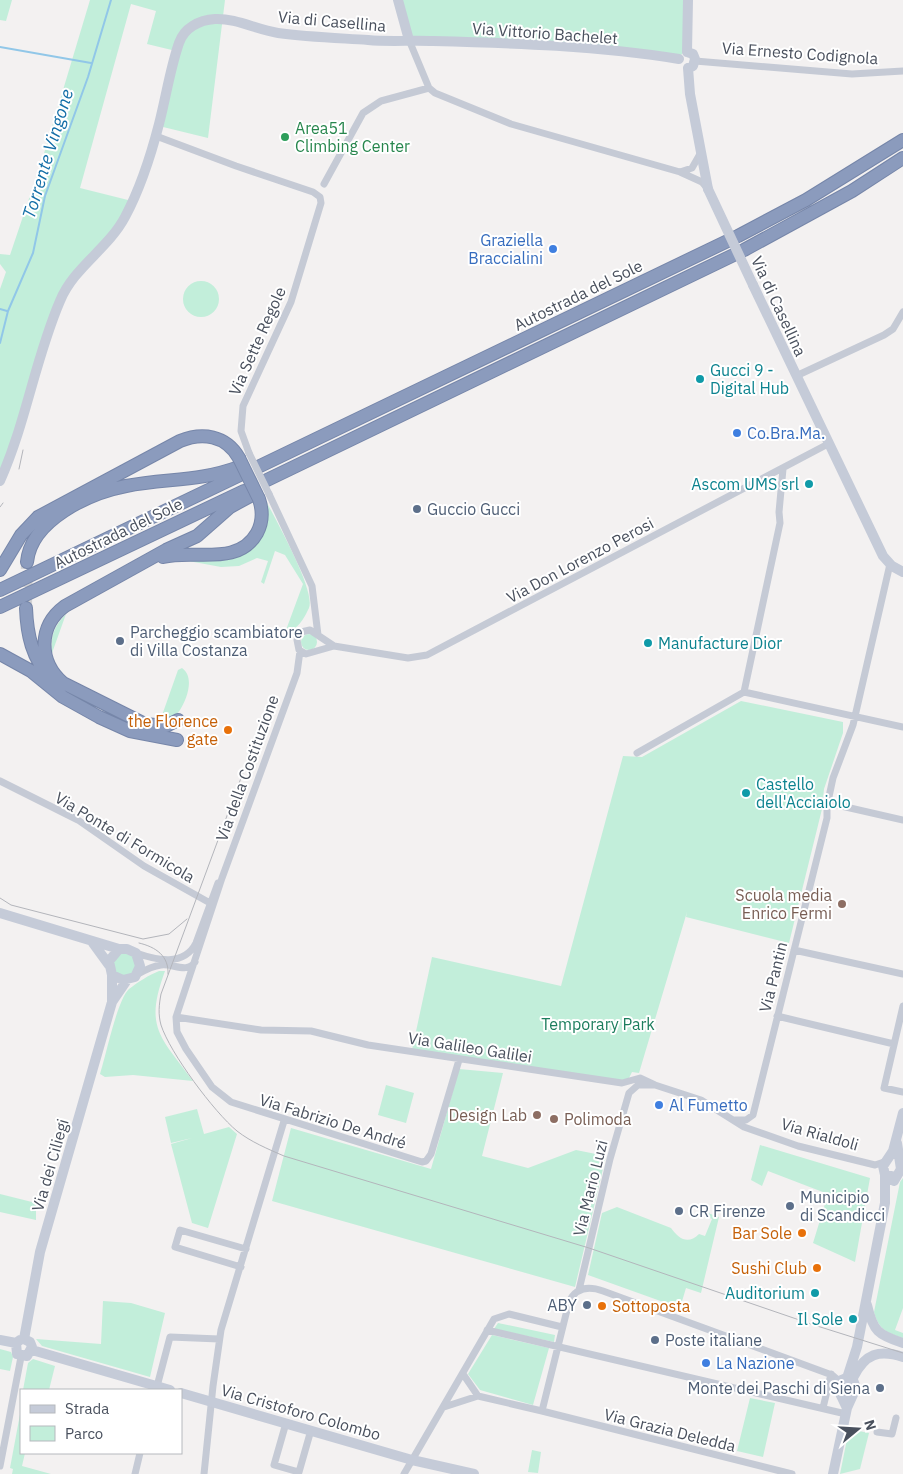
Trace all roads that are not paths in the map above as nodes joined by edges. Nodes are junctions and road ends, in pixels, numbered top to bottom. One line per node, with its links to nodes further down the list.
1 (398, 0): 3 (street, Via di Casellina)
2 (688, 0): 4 (street)
3 (409, 40): 4 (street, Via Vittorio Bachelet); 7 (street, Via di Casellina); 8 (street, Via di Casellina)
4 (683, 55): 5 (street); 5 (street)
5 (692, 64): 6 (street, Via Ernesto Codignola); 10 (street, Via di Casellina)
6 (903, 71)
7 (429, 88): 12 (street); 13 (street)
8 (156, 136): 18 (street, Via Sette Regole); 20 (street, Via di Casellina)
9 (903, 140): 18 (highway, Autostrada del Sole)
10 (701, 151): 12 (street); 14 (street, Via di Casellina)
11 (903, 158): 21 (highway, Autostrada del Sole)
12 (680, 172): 14 (street)
13 (324, 184)
14 (708, 189): 16 (street, Via di Casellina, bridge)
15 (903, 312): 16 (street, Via di Casellina)
16 (796, 376): 17 (street)
17 (828, 444): 19 (street, Via Don Lorenzo Perosi); 23 (street)
18 (248, 463): 21 (highway, bridge); 22 (highway); 25 (highway); 27 (highway, Autostrada del Sole)
19 (783, 469): 31 (street, Via Don Lorenzo Perosi); 36 (street)
20 (0, 481)
21 (261, 490): 24 (highway); 24 (highway); 28 (highway, Autostrada del Sole); 30 (street)
22 (27, 562)
23 (890, 564): 26 (street); 37 (street, Via Pantin)
24 (142, 565): 39 (highway)
25 (0, 570)
26 (903, 572)
27 (0, 590)
28 (0, 607)
29 (26, 608): 38 (highway)
30 (319, 635): 31 (street, Via Don Lorenzo Perosi); 32 (street); 33 (street)
31 (334, 646): 33 (street, Via Don Lorenzo Perosi)
32 (300, 651): 33 (street); 35 (street, Via della Costituzione)
33 (313, 653): 35 (street, Via della Costituzione)
34 (0, 654): 38 (highway)
35 (299, 668): 46 (street, Via della Costituzione)
36 (744, 692): 37 (street); 42 (street)
37 (853, 716): 40 (street); 44 (street, Via Pantin)
38 (98, 717): 41 (highway)
39 (178, 720)
40 (903, 727)
41 (177, 740)
42 (637, 753)
43 (0, 781): 47 (street, Via Ponte di Formicola)
44 (827, 806): 45 (street); 51 (street, Via Pantin)
45 (903, 820)
46 (222, 878): 47 (street, Via della Costituzione); 53 (street, Via della Costituzione)
47 (210, 903): 52 (street, Via della Costituzione)
48 (0, 913): 49 (street)
49 (93, 942): 50 (street); 55 (street)
50 (119, 950): 52 (street); 55 (street)
51 (794, 950): 57 (street); 62 (street, Via Pantin)
52 (136, 953): 56 (street)
53 (196, 961): 54 (street, Via dei Ciliegi); 59 (street, Via della Costituzione)
54 (178, 967): 56 (street, Via dei Ciliegi); 59 (street)
55 (110, 970): 58 (street); 60 (street, Via dei Ciliegi)
56 (138, 974): 58 (street, Via dei Ciliegi)
57 (903, 974)
58 (127, 980): 60 (street, Via dei Ciliegi)
59 (184, 989): 63 (street, Via della Costituzione)
60 (112, 1002): 86 (street, Via dei Ciliegi)
61 (903, 1006): 64 (street)
62 (777, 1016): 64 (street); 69 (street, Via Pantin)
63 (176, 1017): 65 (street, Via Galileo Galilei); 70 (street, Via Fabrizio De André)
64 (894, 1044): 67 (street)
65 (459, 1060): 66 (street, Via Galileo Galilei); 70 (street, Via Fabrizio De André)
66 (655, 1085): 69 (street, Via Galileo Galilei); 80 (street, Via Mario Luzi)
67 (903, 1092)
68 (903, 1113): 72 (street)
69 (735, 1120): 71 (street, Via Galileo Galilei)
70 (284, 1121): 78 (street)
71 (748, 1129): 73 (street, Via Rialdoli)
72 (897, 1140): 73 (street); 74 (street)
73 (886, 1161): 74 (street, Via Rialdoli); 75 (street)
74 (902, 1164): 76 (street)
75 (885, 1175): 76 (street); 77 (street)
76 (896, 1176): 77 (street)
77 (885, 1203): 81 (street)
78 (246, 1249): 79 (street); 79 (street)
79 (241, 1267): 84 (street)
80 (579, 1290): 82 (street, Via Mario Luzi); 93 (street)
81 (866, 1299): 87 (street); 93 (street)
82 (562, 1327): 83 (street); 88 (street, Via Mario Luzi)
83 (487, 1330): 88 (street); 92 (street)
84 (220, 1339): 94 (street); 98 (street)
85 (0, 1340): 86 (street)
86 (20, 1341): 89 (street); 90 (street)
87 (903, 1343)
88 (557, 1346): 100 (street); 102 (street, Via Mario Luzi)
89 (32, 1350): 90 (street); 94 (street)
90 (22, 1356): 109 (street)
91 (903, 1357): 93 (street)
92 (463, 1374): 96 (street); 99 (street)
93 (845, 1378): 97 (street); 97 (street); 100 (street)
94 (157, 1389)
95 (182, 1393): 98 (street, Via Cristoforo Colombo)
96 (478, 1396): 99 (street); 102 (street, Via Grazia Deledda)
97 (847, 1396): 101 (street)
98 (211, 1401): 104 (street, Via Cristoforo Colombo); 111 (street)
99 (444, 1406): 108 (street)
100 (823, 1408): 101 (street)
101 (846, 1411): 115 (street)
102 (542, 1412): 114 (street, Via Grazia Deledda)
103 (896, 1418): 106 (street)
104 (286, 1423): 105 (street, Via Cristoforo Colombo); 105 (street)
105 (310, 1430): 108 (street, Via Cristoforo Colombo)
106 (877, 1432)
107 (140, 1454): 110 (street)
108 (412, 1460): 112 (street); 113 (street, Via Cristoforo Colombo)
109 (0, 1466)
110 (135, 1474)
111 (204, 1474)
112 (404, 1474)
113 (474, 1474)
114 (792, 1474)
115 (833, 1474)

